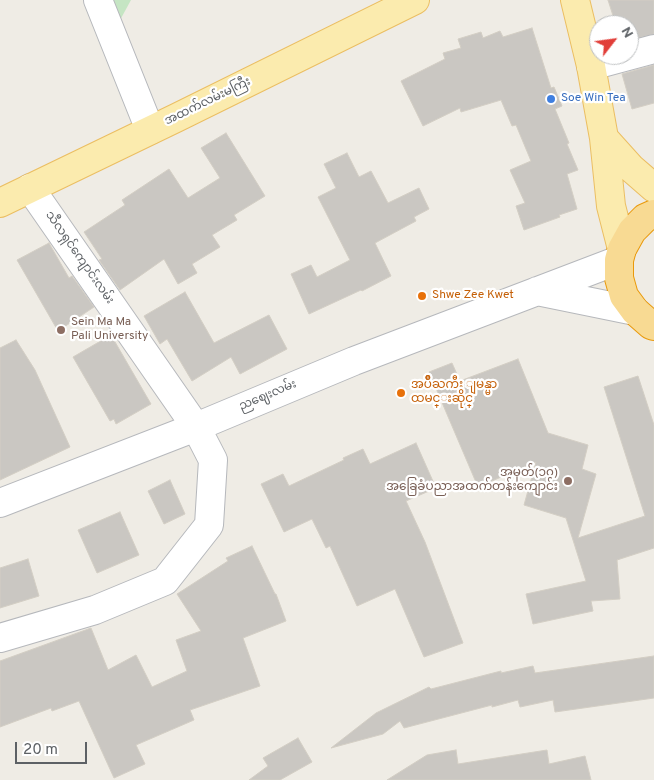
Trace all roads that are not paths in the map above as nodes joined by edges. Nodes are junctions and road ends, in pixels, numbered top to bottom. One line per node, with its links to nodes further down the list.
1 (98, 0): 6 (street)
2 (415, 0): 6 (main road, အထက်လမ်းမကြီး)
3 (575, 0): 5 (main road)
4 (654, 49): 5 (street)
5 (591, 66): 7 (main road)
6 (150, 130): 8 (main road, အထက်လမ်းမကြီး)
7 (604, 138): 9 (main road); 12 (main road)
8 (30, 188): 10 (main road, အထက်လမ်းမကြီး); 15 (street, သီလရှင်ကျောင်းလမ်း)
9 (654, 188)
10 (0, 203)
11 (654, 214): 12 (highway)
12 (621, 254): 13 (street, ညဈေးလမ်း); 14 (highway)
13 (537, 291): 14 (street); 15 (street, ညဈေးလမ်း)
14 (648, 324)
15 (196, 427): 16 (street, ညဈေးလမ်း); 17 (street, သီလရှင်ကျောင်းလမ်း)
16 (0, 503)
17 (0, 638)

